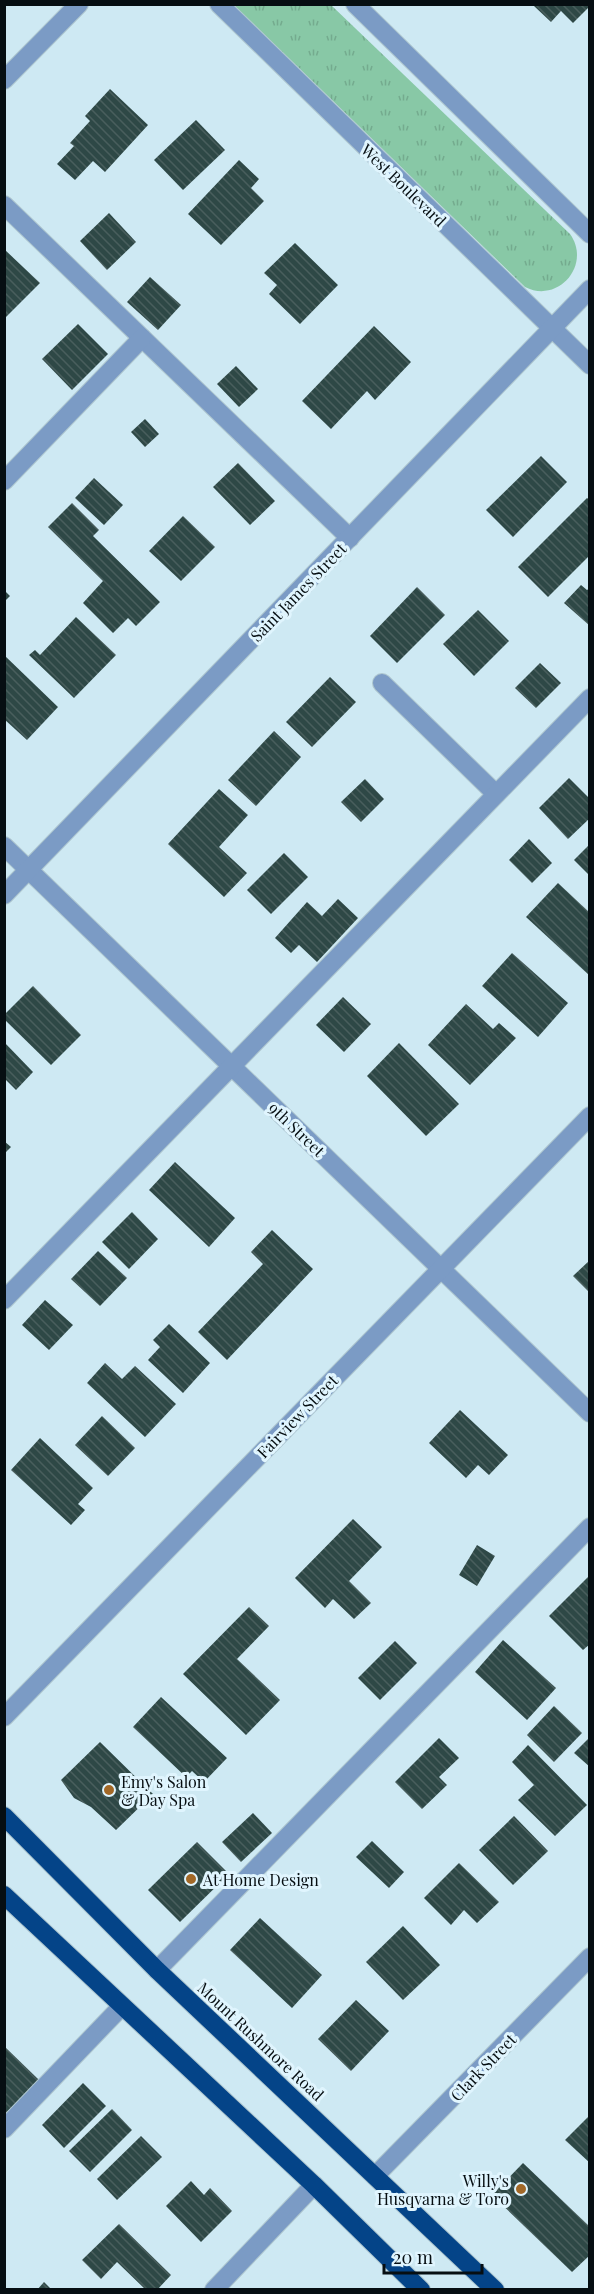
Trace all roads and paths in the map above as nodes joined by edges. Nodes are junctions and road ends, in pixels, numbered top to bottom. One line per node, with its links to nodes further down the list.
1 (79, 4): 4 (street)
2 (219, 4): 8 (street, West Boulevard)
3 (355, 4): 6 (street)
4 (4, 81)
5 (4, 205): 9 (street)
6 (590, 234)
7 (590, 289): 8 (street, Saint James Street)
8 (551, 329): 10 (street, West Boulevard); 12 (street, Saint James Street)
9 (142, 338): 11 (street); 12 (street)
10 (590, 365)
11 (4, 481)
12 (351, 538): 17 (street, Saint James Street)
13 (382, 683): 15 (street)
14 (590, 698): 15 (street)
15 (496, 794): 19 (street)
16 (4, 846): 17 (street, 9th Street)
17 (29, 870): 18 (street, Saint James Street); 19 (street, 9th Street)
18 (4, 895)
19 (231, 1066): 21 (street, 9th Street); 22 (street)
20 (590, 1116): 21 (street, Fairview Street)
21 (441, 1267): 23 (street, 9th Street); 25 (street, Fairview Street)
22 (4, 1300)
23 (590, 1413)
24 (590, 1527): 29 (street)
25 (4, 1717)
26 (4, 1816): 29 (highway, Mount Rushmore Road)
27 (4, 1895): 30 (highway)
28 (590, 1957): 32 (street, Clark Street)
29 (157, 1970): 32 (highway, Mount Rushmore Road)
30 (122, 2007): 31 (street); 33 (highway)
31 (4, 2129)
32 (375, 2176): 36 (highway, Mount Rushmore Road)
33 (314, 2185): 34 (street); 35 (highway)
34 (214, 2289)
35 (422, 2289)
36 (495, 2289)

